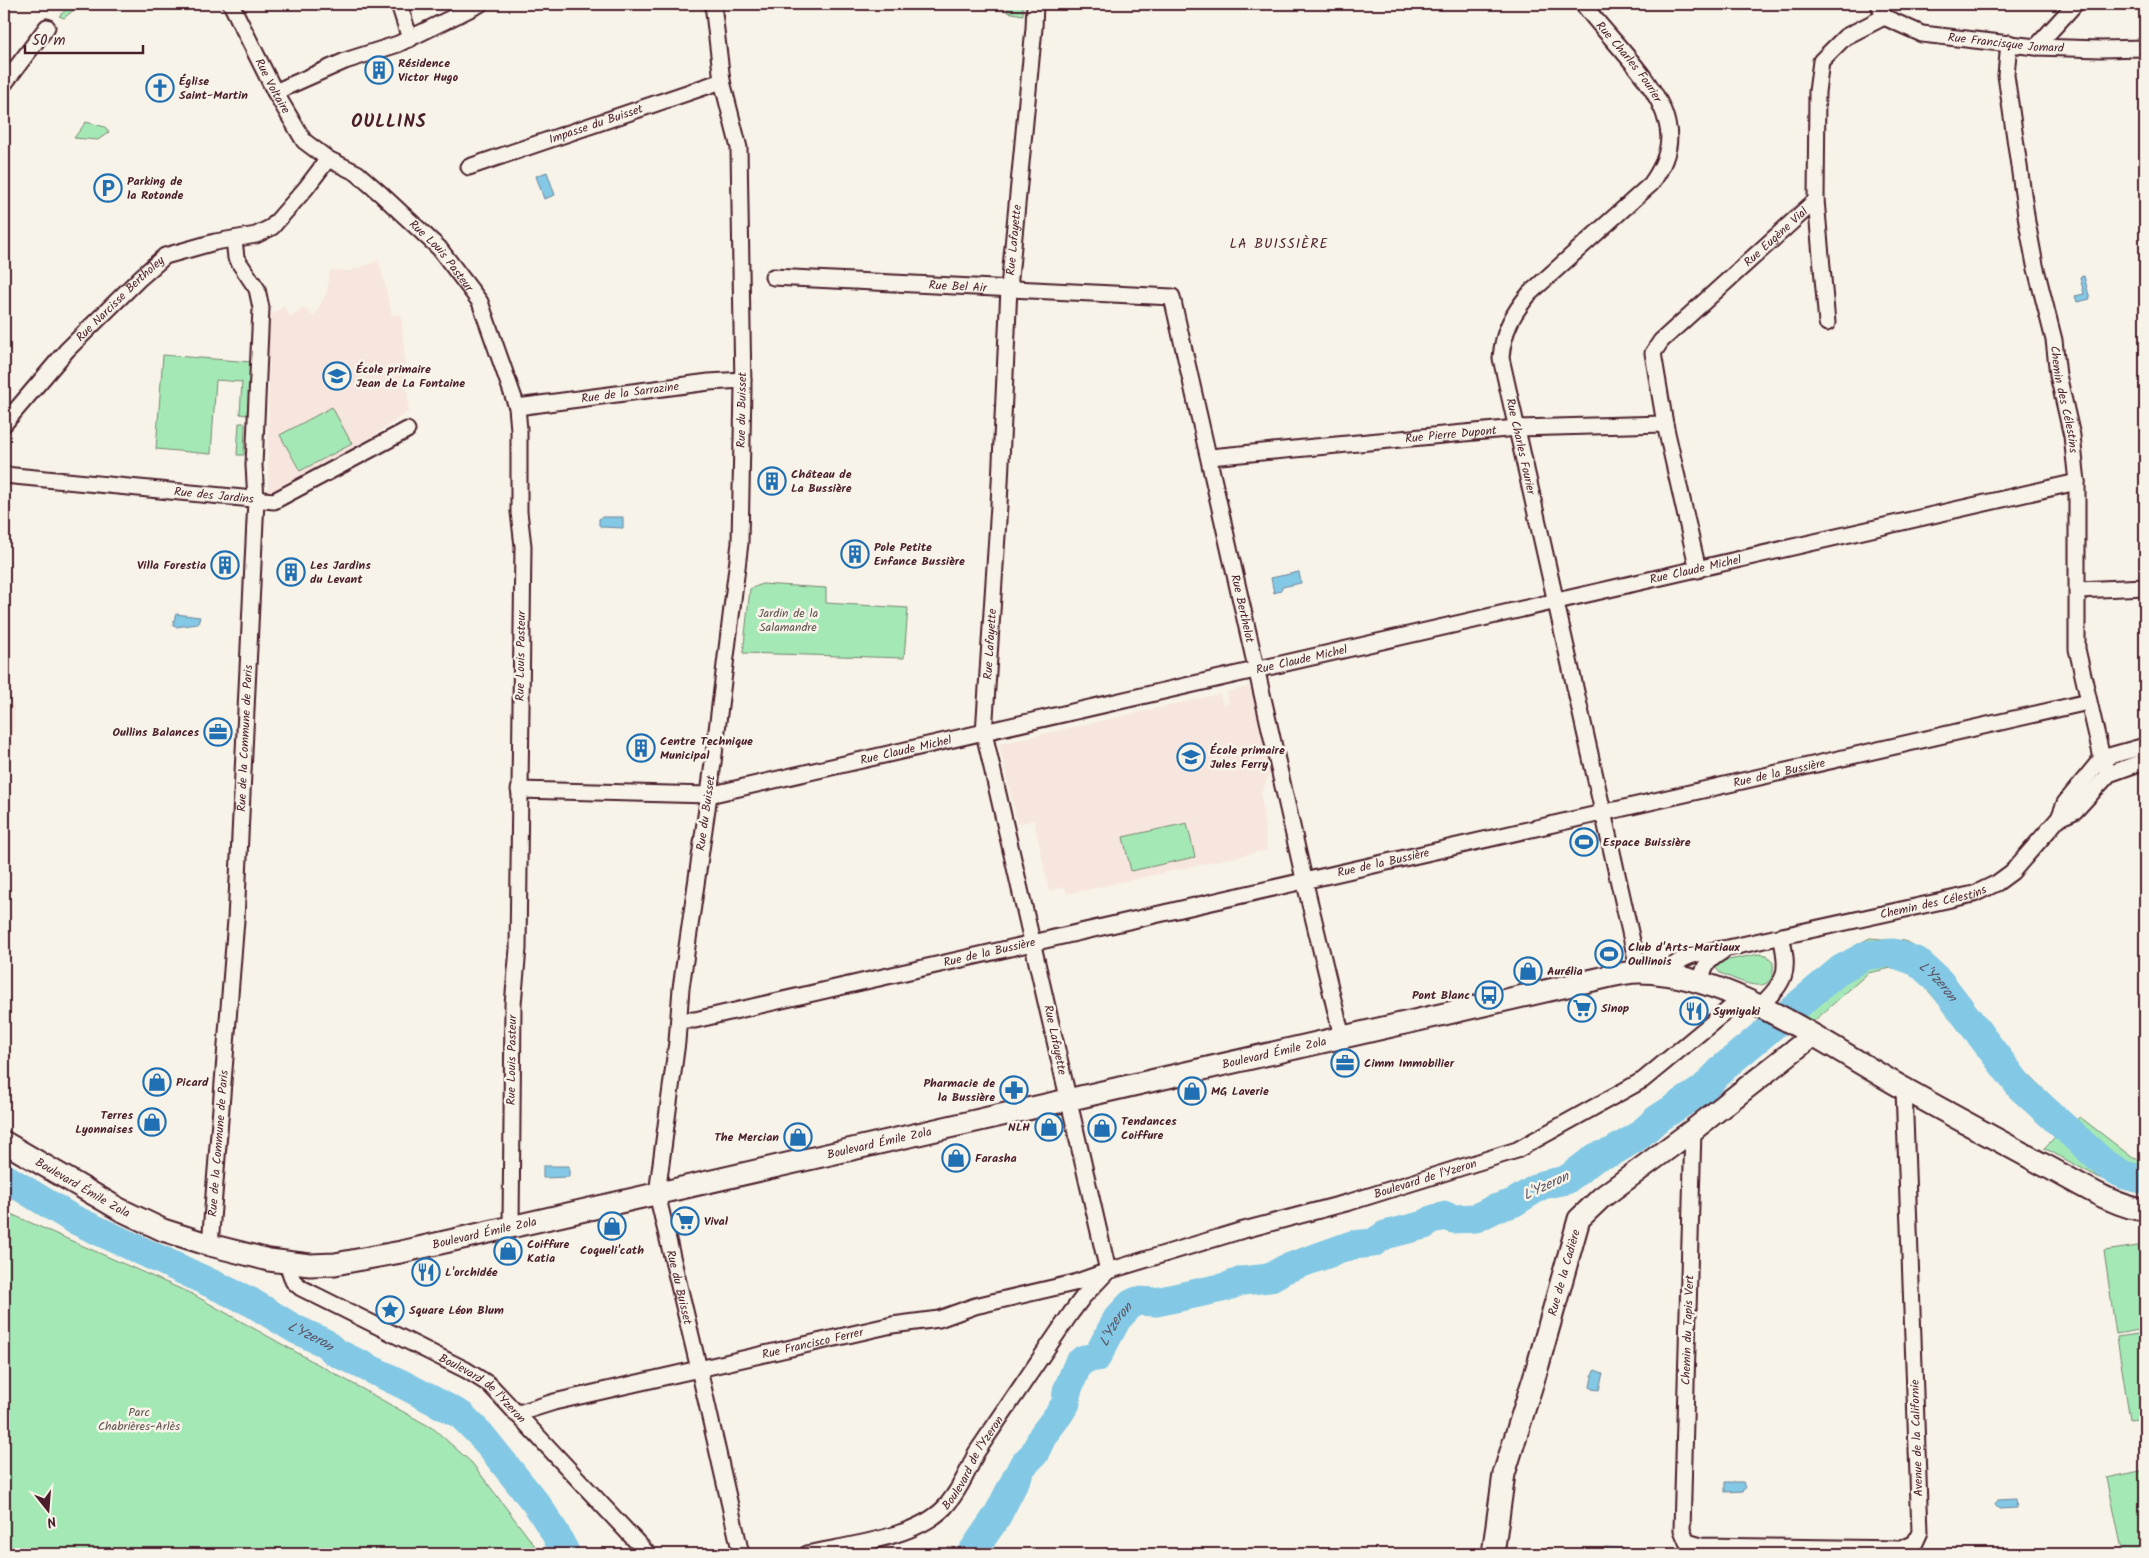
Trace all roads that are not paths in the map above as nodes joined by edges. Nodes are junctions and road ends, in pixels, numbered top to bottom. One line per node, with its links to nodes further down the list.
1 (232, 4): 16 (street, Rue Voltaire)
2 (398, 4): 10 (street)
3 (480, 4): 10 (street)
4 (713, 4): 14 (street, Rue du Buisset)
5 (1035, 4): 22 (street, Rue Lafayette)
6 (1584, 4): 29 (street, Rue Charles Fourier)
7 (2075, 4): 12 (street)
8 (1882, 10): 11 (street, Rue Francisque Jomard); 19 (street, Rue Eugène Vial)
9 (47, 27): 15 (street)
10 (410, 38): 16 (street)
11 (2009, 43): 12 (street, Rue Francisque Jomard); 33 (street, Chemin des Célestins)
12 (2036, 47): 13 (street, Rue Francisque Jomard)
13 (2145, 48)
14 (722, 81): 18 (street, Impasse du Buisset); 25 (street, Rue du Buisset)
15 (4, 84)
16 (275, 92): 17 (street, Rue Voltaire)
17 (328, 159): 20 (street, Rue Narcisse Bertholey); 26 (street, Rue Louis Pasteur)
18 (469, 167)
19 (1816, 200): 24 (street); 28 (street, Rue Eugène Vial)
20 (234, 239): 27 (street, Rue Narcisse Bertholey); 34 (street, Rue de la Commune de Paris)
21 (773, 278): 22 (street, Rue Bel Air)
22 (1009, 288): 23 (street, Rue Bel Air); 41 (street, Rue Lafayette)
23 (1172, 297): 31 (street, Rue Berthelot)
24 (1827, 323)
25 (743, 380): 26 (street, Rue de la Sarrazine); 47 (street, Rue du Buisset)
26 (517, 408): 46 (street, Rue Louis Pasteur)
27 (4, 424)
28 (1665, 424): 29 (street, Rue Pierre Dupont); 35 (street)
29 (1517, 428): 31 (street, Rue Pierre Dupont); 38 (street, Rue Charles Fourier)
30 (407, 430): 34 (street, Rue des Jardins)
31 (1210, 457): 39 (street, Rue Berthelot)
32 (4, 475): 34 (street, Rue des Jardins)
33 (2077, 482): 35 (street, Rue Claude Michel); 37 (street, Chemin des Célestins)
34 (256, 500): 68 (street, Rue de la Commune de Paris)
35 (1698, 570): 38 (street, Rue Claude Michel)
36 (2145, 587): 37 (street)
37 (2078, 590): 40 (street, Chemin des Célestins)
38 (1556, 602): 39 (street, Rue Claude Michel); 48 (street, Rue Charles Fourier)
39 (1257, 670): 41 (street, Rue Claude Michel); 50 (street, Rue Berthelot)
40 (2088, 702): 43 (street, Chemin des Célestins); 48 (street, Rue de la Bussière)
41 (984, 733): 47 (street, Rue Claude Michel); 52 (street, Rue Lafayette)
42 (2145, 746): 43 (street)
43 (2102, 758): 45 (street, Chemin des Célestins); 49 (street, Chemin des Célestins)
44 (2145, 761): 45 (street)
45 (2109, 774): 49 (street, Chemin des Célestins)
46 (519, 790): 47 (street, Rue Claude Michel); 67 (street, Rue Louis Pasteur)
47 (709, 795): 58 (street, Rue du Buisset)
48 (1604, 813): 50 (street, Rue de la Bussière); 54 (street, Rue Charles Fourier)
49 (2059, 818): 51 (street, Chemin des Célestins)
50 (1304, 879): 52 (street, Rue de la Bussière); 60 (street, Rue Berthelot)
51 (1781, 936): 53 (street, Chemin des Célestins); 57 (street)
52 (1034, 942): 58 (street, Rue de la Bussière); 62 (street, Rue Lafayette)
53 (1728, 948): 55 (street, Chemin des Célestins); 56 (street, Chemin des Célestins)
54 (1639, 972): 55 (main road, Boulevard Émile Zola); 60 (main road, Boulevard Émile Zola)
55 (1666, 975): 56 (main road, Boulevard Émile Zola)
56 (1701, 983): 57 (main road, Boulevard Émile Zola)
57 (1756, 1006): 59 (main road, Boulevard Émile Zola); 70 (street, Boulevard de l'Yzeron)
58 (679, 1020): 65 (street, Rue du Buisset)
59 (1808, 1033): 61 (main road, Boulevard Émile Zola); 63 (main road, Rue de la Cadière)
60 (1342, 1037): 62 (main road, Boulevard Émile Zola)
61 (1904, 1089): 66 (main road, Boulevard Émile Zola); 75 (street, Avenue de la Californie)
62 (1068, 1100): 65 (main road, Boulevard Émile Zola); 70 (street, Rue Lafayette)
63 (1693, 1130): 75 (street, Chemin du Tapis Vert); 79 (main road, Rue de la Cadière)
64 (4, 1142): 68 (main road, Boulevard Émile Zola)
65 (657, 1194): 67 (main road, Boulevard Émile Zola); 73 (street, Rue du Buisset)
66 (2145, 1210)
67 (511, 1227): 69 (main road, Boulevard Émile Zola)
68 (210, 1245): 69 (main road, Boulevard Émile Zola)
69 (287, 1263): 74 (street, Boulevard de l'Yzeron)
70 (1108, 1271): 71 (street, Rue Francisco Ferrer); 72 (street, Boulevard de l'Yzeron)
71 (1074, 1283): 72 (street); 73 (street, Rue Francisco Ferrer)
72 (1083, 1297): 78 (street, Boulevard de l'Yzeron)
73 (699, 1369): 74 (street, Rue Francisco Ferrer); 77 (street, Rue du Buisset)
74 (516, 1414): 76 (street, Boulevard de l'Yzeron)
75 (1682, 1530)
76 (648, 1554)
77 (741, 1554)
78 (807, 1554)
79 (1493, 1554)

